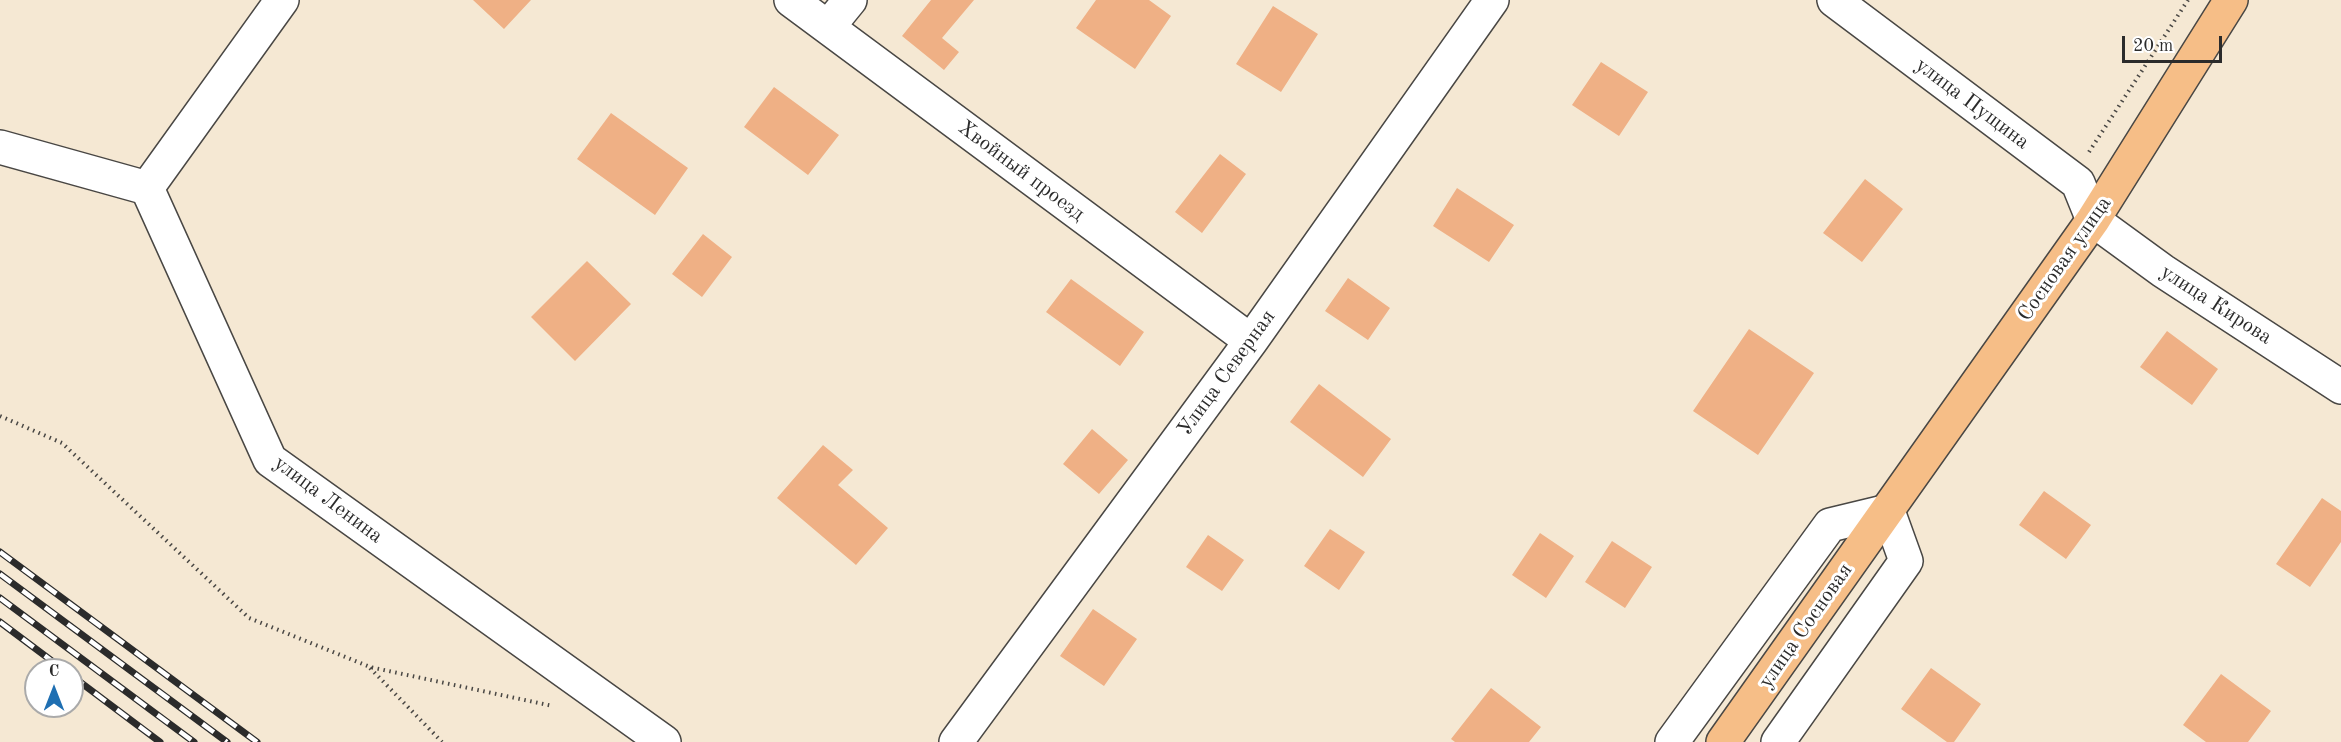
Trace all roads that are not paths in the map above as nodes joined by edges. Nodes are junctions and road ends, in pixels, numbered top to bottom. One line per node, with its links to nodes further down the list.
1 (282, 0): 9 (street)
2 (791, 0): 7 (street, Хвойный проезд)
3 (850, 0): 7 (street)
4 (1492, 0): 11 (street, Улица Северная)
5 (1834, 0): 10 (street, улица Пущина)
6 (2231, 0): 10 (main road, Сосновая улица)
7 (828, 27): 11 (street, Хвойный проезд)
8 (0, 147): 9 (street)
9 (147, 188): 14 (street, улица Ленина)
10 (2093, 220): 12 (street, улица Кирова); 13 (main road, Сосновая улица)
11 (1251, 341): 15 (street, Улица Северная)
12 (2341, 387)
13 (1888, 511): 16 (street); 17 (main road, улица Сосновая); 18 (street)
14 (664, 742)
15 (956, 742)
16 (1672, 742)
17 (1723, 742)
18 (1778, 742)

